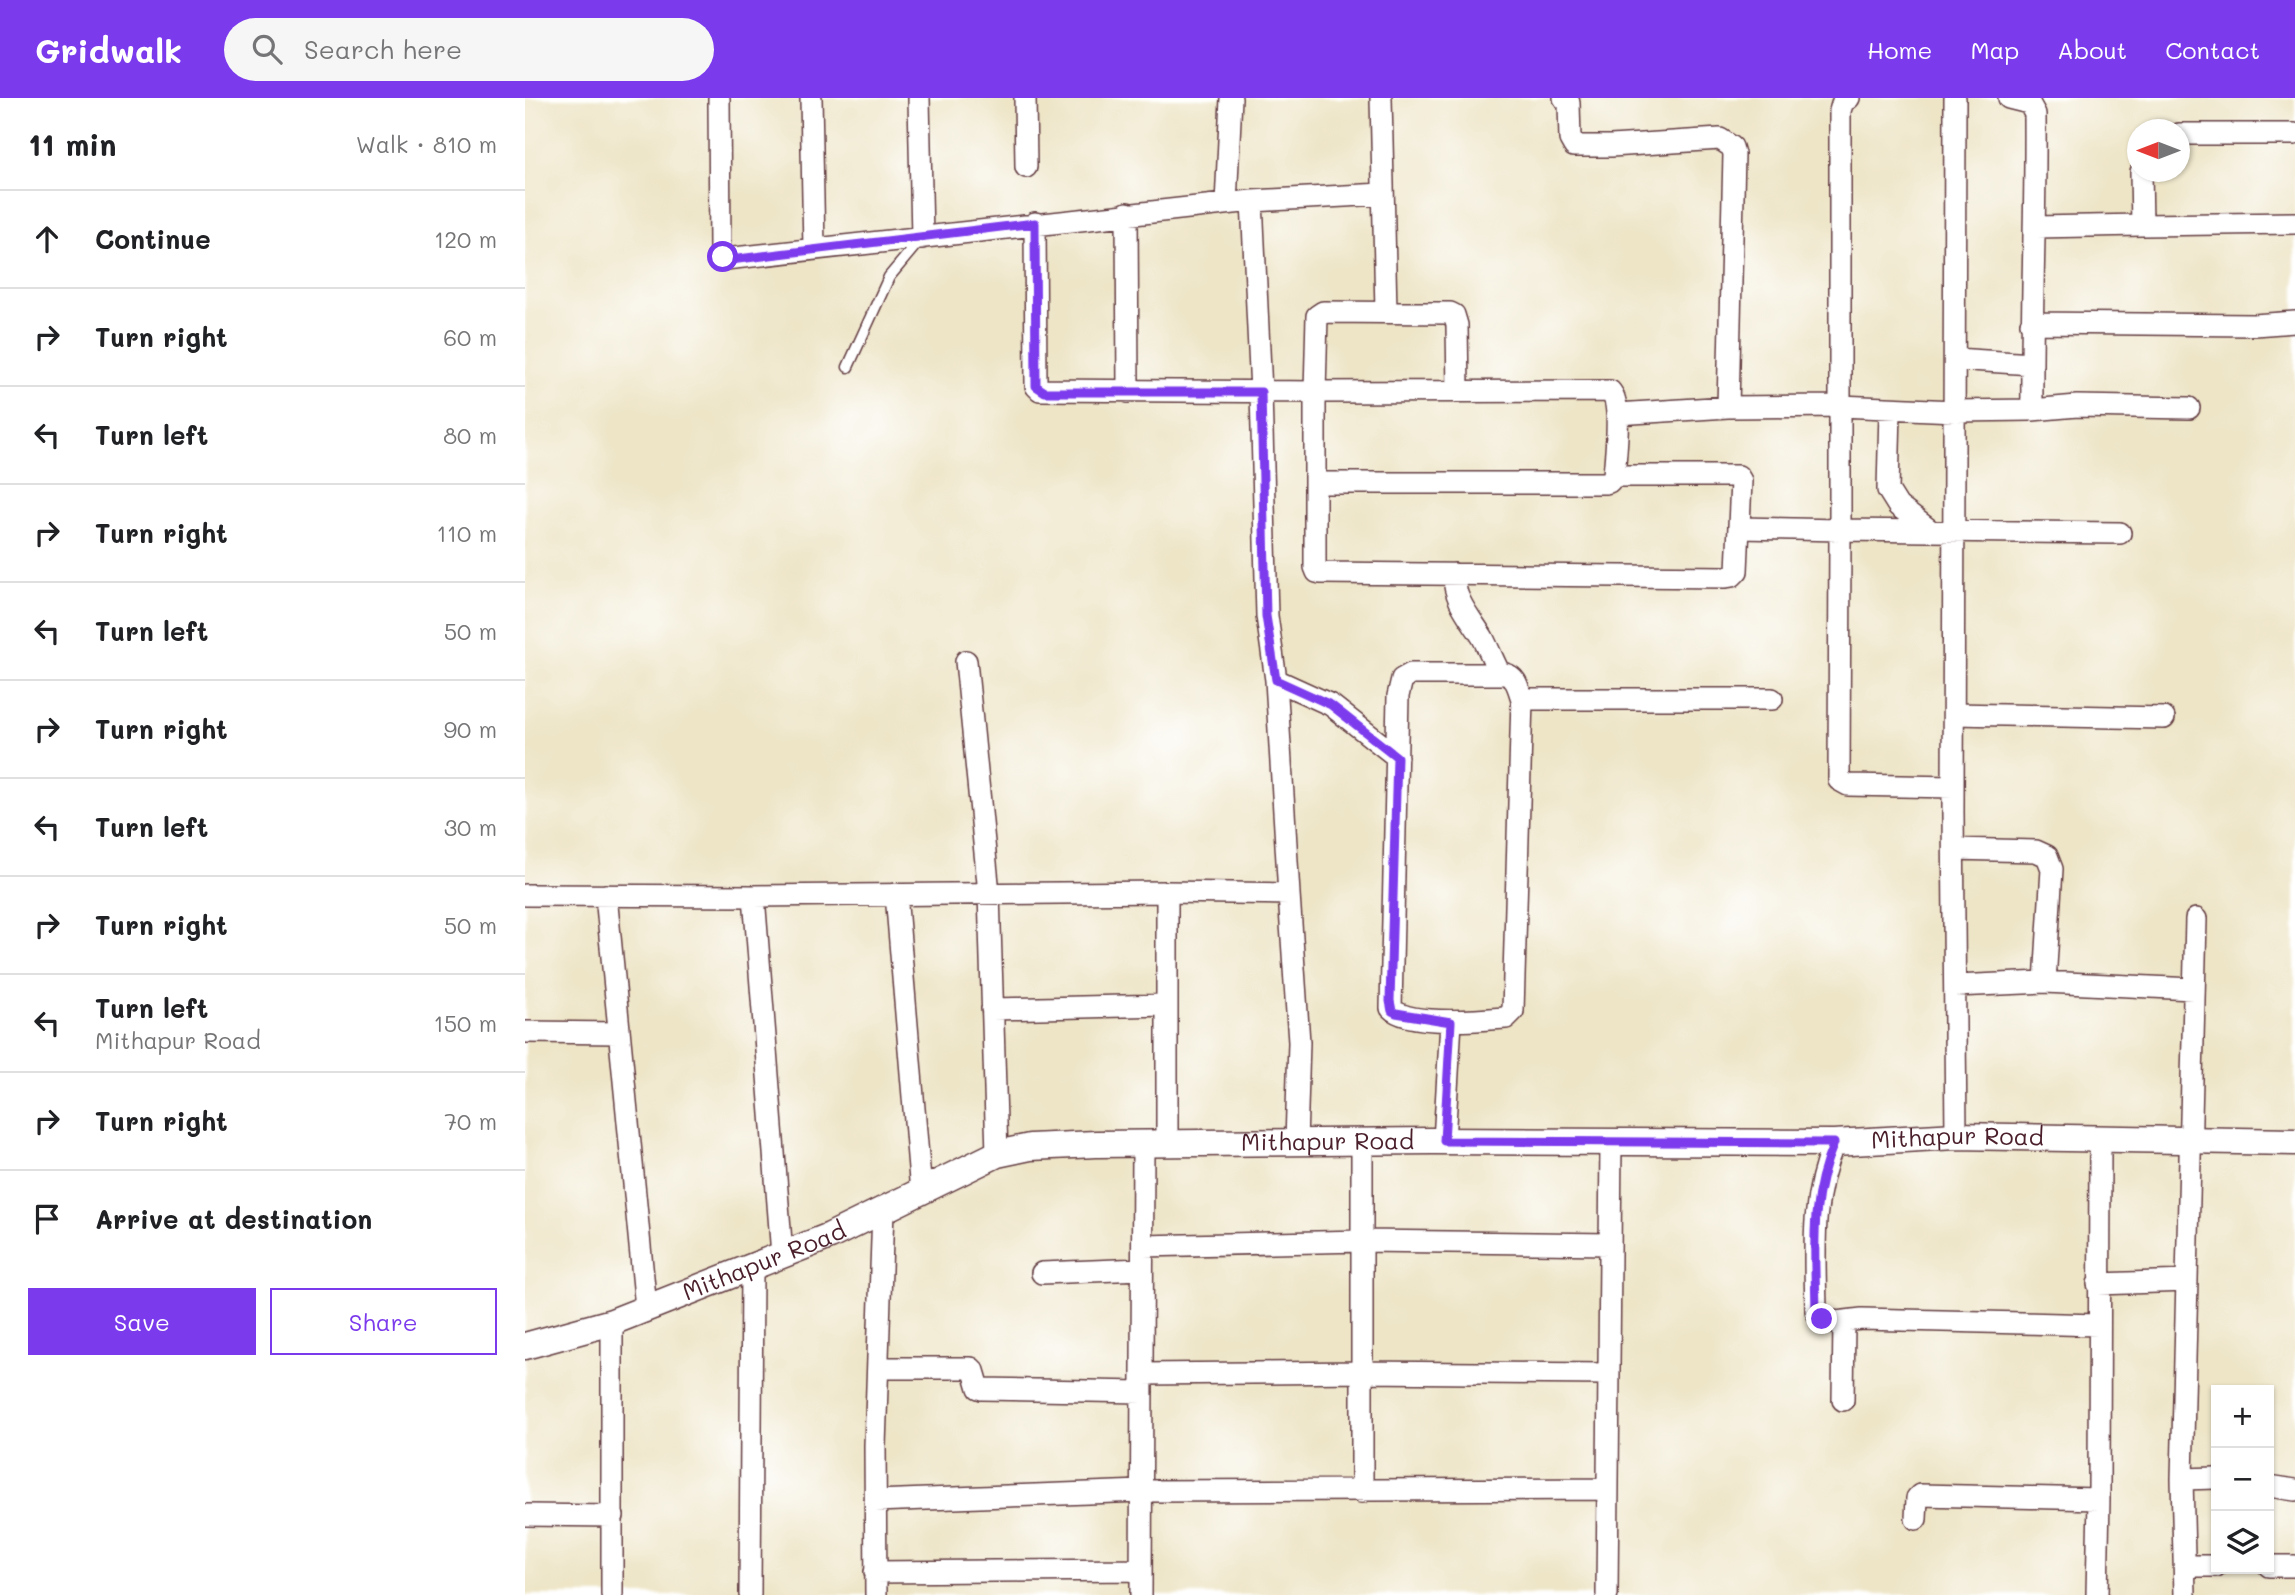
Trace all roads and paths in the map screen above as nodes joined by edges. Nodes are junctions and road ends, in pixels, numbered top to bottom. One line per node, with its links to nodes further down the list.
1 (719, 98): 24 (street)
2 (811, 98): 24 (street)
3 (919, 98): 23 (street)
4 (1025, 98): 13 (street)
5 (1230, 98): 17 (street)
6 (1381, 98): 15 (street)
7 (1564, 98): 36 (street)
8 (1849, 98): 35 (street)
9 (1955, 98): 28 (street)
10 (2009, 98): 22 (street)
11 (2190, 134): 12 (street)
12 (2295, 134)
13 (1026, 167)
14 (2141, 182): 21 (street)
15 (1382, 194): 16 (street); 25 (street)
16 (1252, 201): 17 (street); 34 (street)
17 (1226, 204): 18 (street)
18 (1126, 213): 19 (street); 33 (street)
19 (1035, 223): 23 (street); 33 (street)
20 (2295, 223): 21 (street)
21 (2142, 225): 22 (street)
22 (2036, 227): 27 (street)
23 (922, 238): 24 (street); 30 (lane)
24 (814, 249)
25 (1386, 311): 31 (street); 32 (street)
26 (2295, 322): 27 (street)
27 (2031, 323): 29 (street)
28 (1955, 359): 29 (street); 40 (street)
29 (2032, 364): 39 (street)
30 (848, 368)
31 (1315, 391): 32 (street); 34 (street); 43 (street)
32 (1458, 391): 41 (street)
33 (1128, 392): 34 (street)
34 (1261, 392): 52 (street)
35 (1840, 406): 36 (street); 38 (street); 45 (street)
36 (1728, 407): 41 (street)
37 (2189, 408): 39 (street)
38 (1890, 410): 40 (street); 46 (street)
39 (2032, 410): 40 (street)
40 (1955, 411): 47 (street)
41 (1617, 414): 42 (street)
42 (1614, 476): 43 (street); 44 (street)
43 (1315, 483): 49 (street)
44 (1741, 528): 45 (street); 49 (street)
45 (1840, 530): 46 (street); 58 (street)
46 (1931, 531): 47 (street)
47 (1955, 532): 48 (street); 55 (street)
48 (2120, 533)
49 (1454, 574): 51 (street)
50 (966, 661): 61 (street)
51 (1500, 674): 53 (street); 57 (street)
52 (1276, 680): 57 (street); 63 (street)
53 (1522, 699): 54 (street); 73 (street)
54 (1772, 699)
55 (1954, 714): 56 (street); 58 (street)
56 (2164, 718)
57 (1397, 757): 73 (street)
58 (1953, 787): 59 (street)
59 (1954, 849): 68 (street); 69 (street)
60 (1167, 892): 61 (street); 63 (street); 71 (street)
61 (989, 893): 62 (street); 72 (street)
62 (896, 894): 66 (street); 87 (street)
63 (1289, 894): 83 (street)
64 (525, 895): 65 (street)
65 (606, 895): 66 (street); 75 (street)
66 (754, 896): 92 (street)
67 (2196, 919): 70 (street)
68 (2045, 982): 69 (street); 70 (street)
69 (1955, 986): 76 (street)
70 (2193, 989): 80 (street)
71 (1166, 1005): 72 (street); 85 (street)
72 (992, 1009): 86 (street)
73 (1451, 1022): 78 (street)
74 (525, 1032): 75 (street)
75 (619, 1033): 98 (street)
76 (1956, 1136): 77 (street, Mithapur Road); 84 (street, Mithapur Road)
77 (2100, 1139): 80 (street, Mithapur Road); 97 (street)
78 (1444, 1141): 79 (street, Mithapur Road); 81 (street, Mithapur Road)
79 (1611, 1141): 84 (street, Mithapur Road); 90 (street)
80 (2190, 1141): 82 (street, Mithapur Road); 96 (street)
81 (1362, 1142): 83 (street, Mithapur Road); 89 (street)
82 (2295, 1142)
83 (1296, 1143): 85 (street, Mithapur Road)
84 (1834, 1143): 100 (street)
85 (1155, 1144): 86 (street, Mithapur Road); 91 (street)
86 (997, 1154): 87 (street, Mithapur Road)
87 (921, 1192): 88 (street, Mithapur Road)
88 (883, 1210): 92 (street, Mithapur Road); 103 (street)
89 (1362, 1241): 90 (street); 91 (street); 104 (street)
90 (1610, 1244): 105 (street)
91 (1143, 1247): 94 (street)
92 (782, 1255): 93 (street, Mithapur Road)
93 (752, 1267): 98 (street, Mithapur Road); 127 (street)
94 (1142, 1269): 95 (street); 106 (street)
95 (1042, 1273)
96 (2187, 1281): 97 (street); 109 (street)
97 (2098, 1284): 101 (street)
98 (646, 1308): 99 (street, Mithapur Road)
99 (612, 1322): 102 (street, Mithapur Road); 118 (street)
100 (1844, 1322): 101 (street); 107 (street)
101 (2098, 1325): 115 (street)
102 (525, 1346)
103 (878, 1368): 106 (street); 116 (street)
104 (1362, 1372): 105 (street); 106 (street); 114 (street)
105 (1608, 1374): 111 (street)
106 (1142, 1383): 113 (street)
107 (1843, 1400)
108 (2211, 1478): 109 (street)
109 (2182, 1479): 120 (street)
110 (2274, 1487): 112 (street)
111 (1607, 1489): 114 (street); 130 (street)
112 (2295, 1490)
113 (1142, 1492): 114 (street); 116 (street); 124 (street)
114 (1362, 1492)
115 (2099, 1499): 119 (street); 131 (street)
116 (875, 1501): 125 (street)
117 (525, 1516): 118 (street)
118 (613, 1516): 126 (street)
119 (1916, 1519)
120 (2185, 1566): 121 (street); 132 (street)
121 (2211, 1566)
122 (2274, 1566): 123 (street)
123 (2295, 1566)
124 (1142, 1570): 125 (street); 129 (street)
125 (875, 1572): 128 (street)
126 (613, 1595)
127 (750, 1595)
128 (876, 1595)
129 (1141, 1595)
130 (1607, 1595)
131 (2097, 1595)
132 (2185, 1595)

